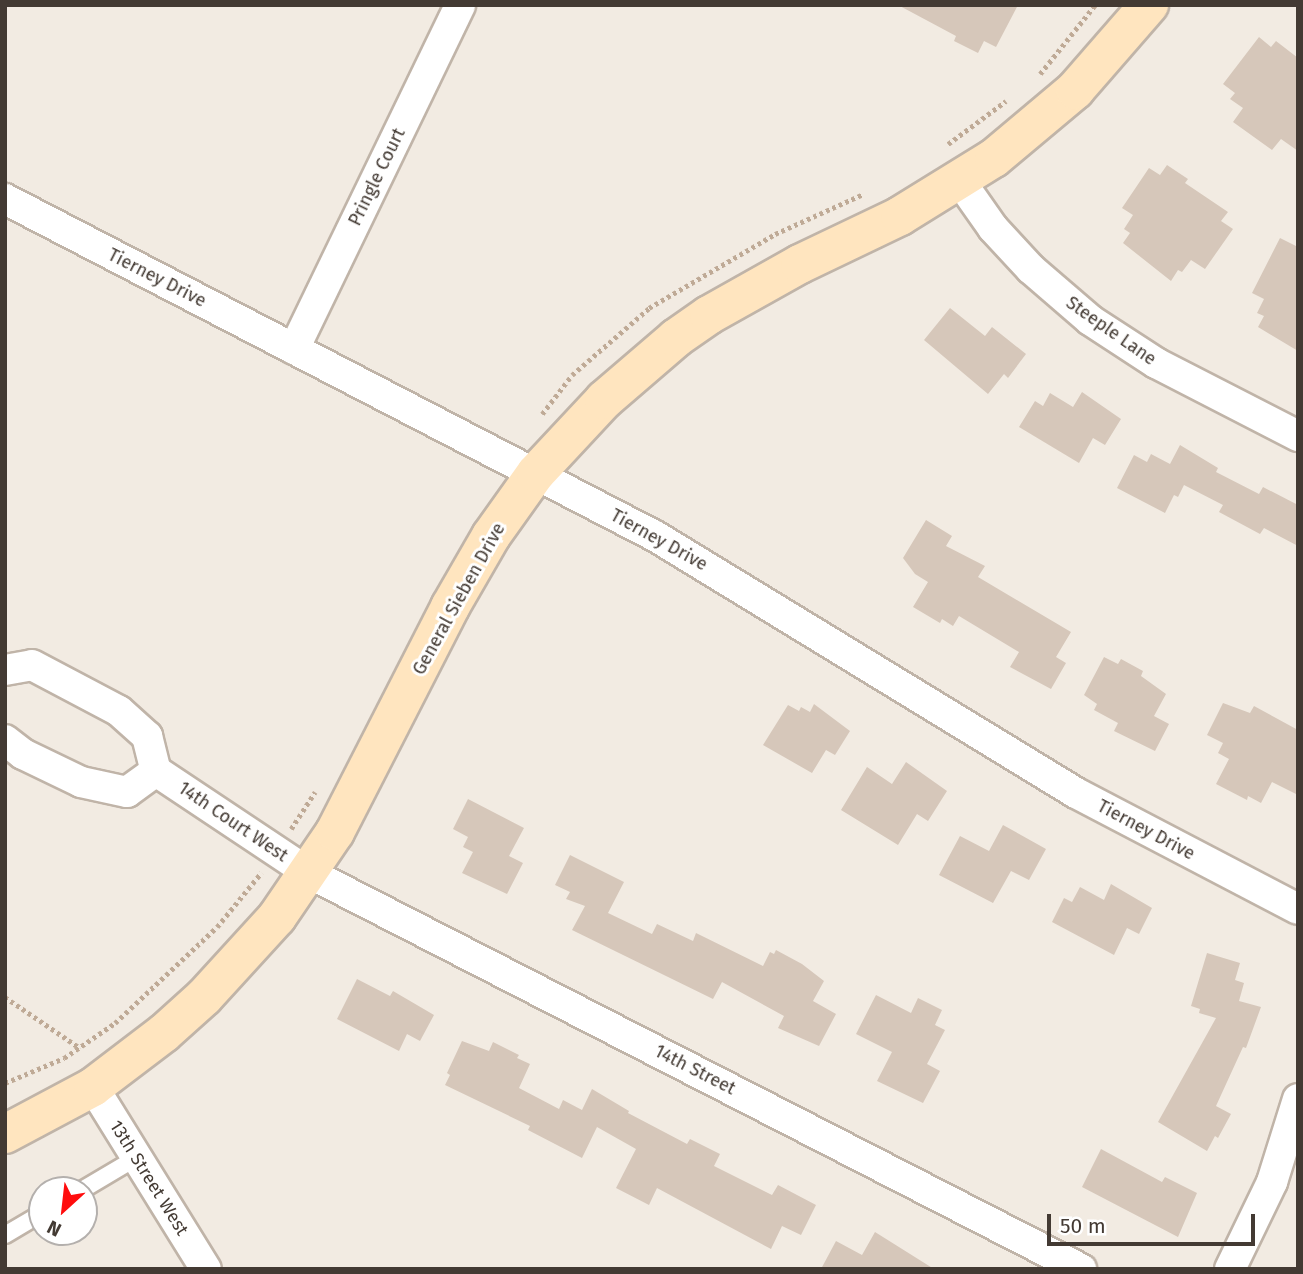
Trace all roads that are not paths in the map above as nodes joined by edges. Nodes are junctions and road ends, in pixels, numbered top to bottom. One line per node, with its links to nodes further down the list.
1 (460, 5): 5 (street, Pringle Court)
2 (1149, 5): 3 (street, General Sieben Drive)
3 (960, 181): 6 (street, Steeple Lane); 7 (street, General Sieben Drive)
4 (5, 200): 5 (street, Tierney Drive)
5 (294, 349): 7 (street, Tierney Drive)
6 (1298, 436)
7 (536, 473): 11 (street, General Sieben Drive); 12 (street, Tierney Drive)
8 (5, 670): 10 (street)
9 (5, 740): 10 (street)
10 (156, 771): 11 (street, 14th Court West)
11 (309, 873): 13 (street, General Sieben Drive); 21 (street, 14th Street)
12 (1298, 909)
13 (93, 1087): 15 (street, General Sieben Drive); 16 (street, 13th Street West)
14 (1298, 1099): 22 (street)
15 (5, 1134)
16 (136, 1158): 17 (lane); 20 (street, 13th Street West)
17 (98, 1181)
18 (28, 1221): 19 (lane)
19 (5, 1235)
20 (206, 1269)
21 (1081, 1269)
22 (1230, 1269)

